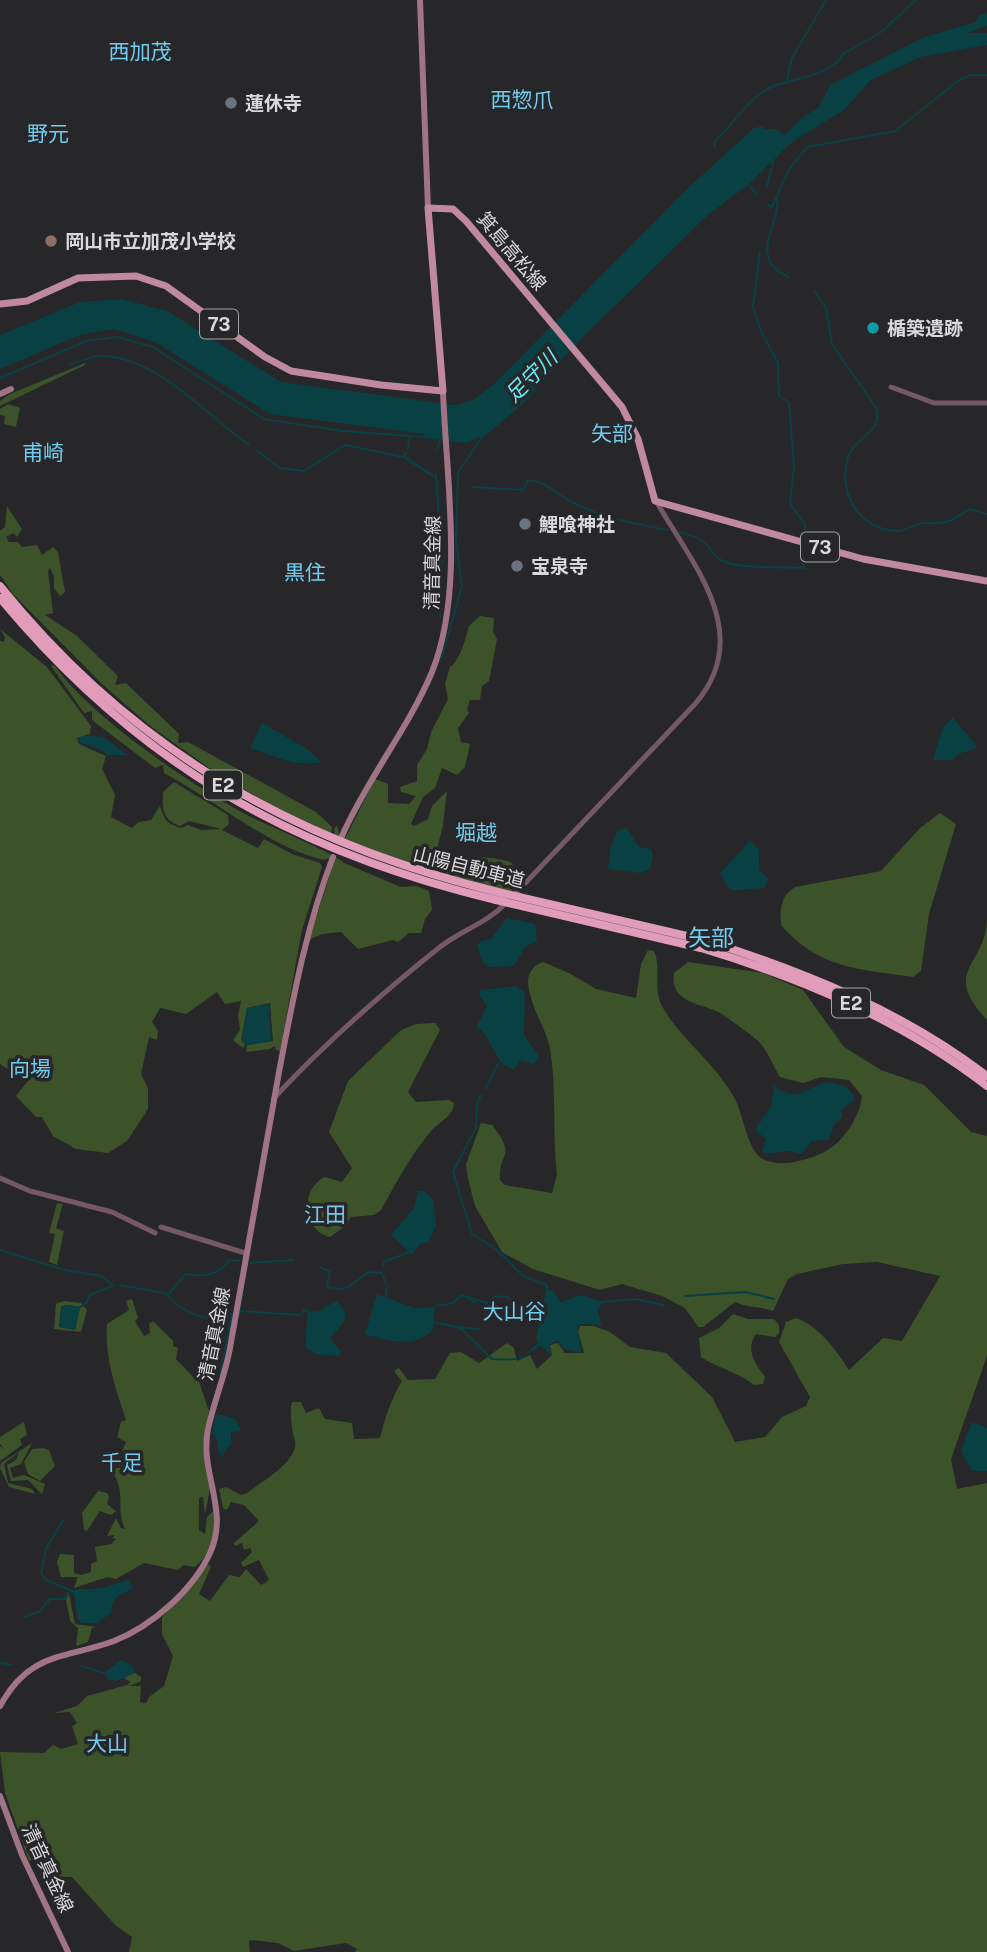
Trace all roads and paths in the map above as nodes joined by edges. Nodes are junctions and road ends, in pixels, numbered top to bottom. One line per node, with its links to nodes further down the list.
1 (420, 0): 2 (main road)
2 (428, 208): 7 (main road); 9 (main road, 箕島高松線)
3 (0, 304): 7 (main road, 73)
4 (891, 387): 8 (street)
5 (11, 389): 6 (main road)
6 (0, 394)
7 (443, 395): 13 (main road, 清音真金線)
8 (987, 402)
9 (655, 501): 10 (main road, 73); 19 (street)
10 (987, 581)
11 (0, 584): 15 (highway, 山陽自動車道 / E2)
12 (0, 598): 15 (highway, 山陽自動車道 / E2)
13 (342, 836)
14 (333, 857): 17 (main road, 清音真金線)
15 (499, 896): 16 (highway, 山陽自動車道 / E2, bridge)
16 (702, 944): 18 (highway, 山陽自動車道 / E2); 20 (highway, 山陽自動車道 / E2)
17 (279, 1075): 19 (street); 21 (main road, 清音真金線)
18 (987, 1076)
19 (289, 1082): 21 (street)
20 (987, 1086)
21 (274, 1098): 25 (main road, 清音真金線)
22 (0, 1178): 24 (street)
23 (161, 1227): 25 (street)
24 (155, 1233)
25 (245, 1253): 26 (main road, 清音真金線)
26 (0, 1706)
27 (0, 1796): 28 (main road, 清音真金線)
28 (68, 1952)

